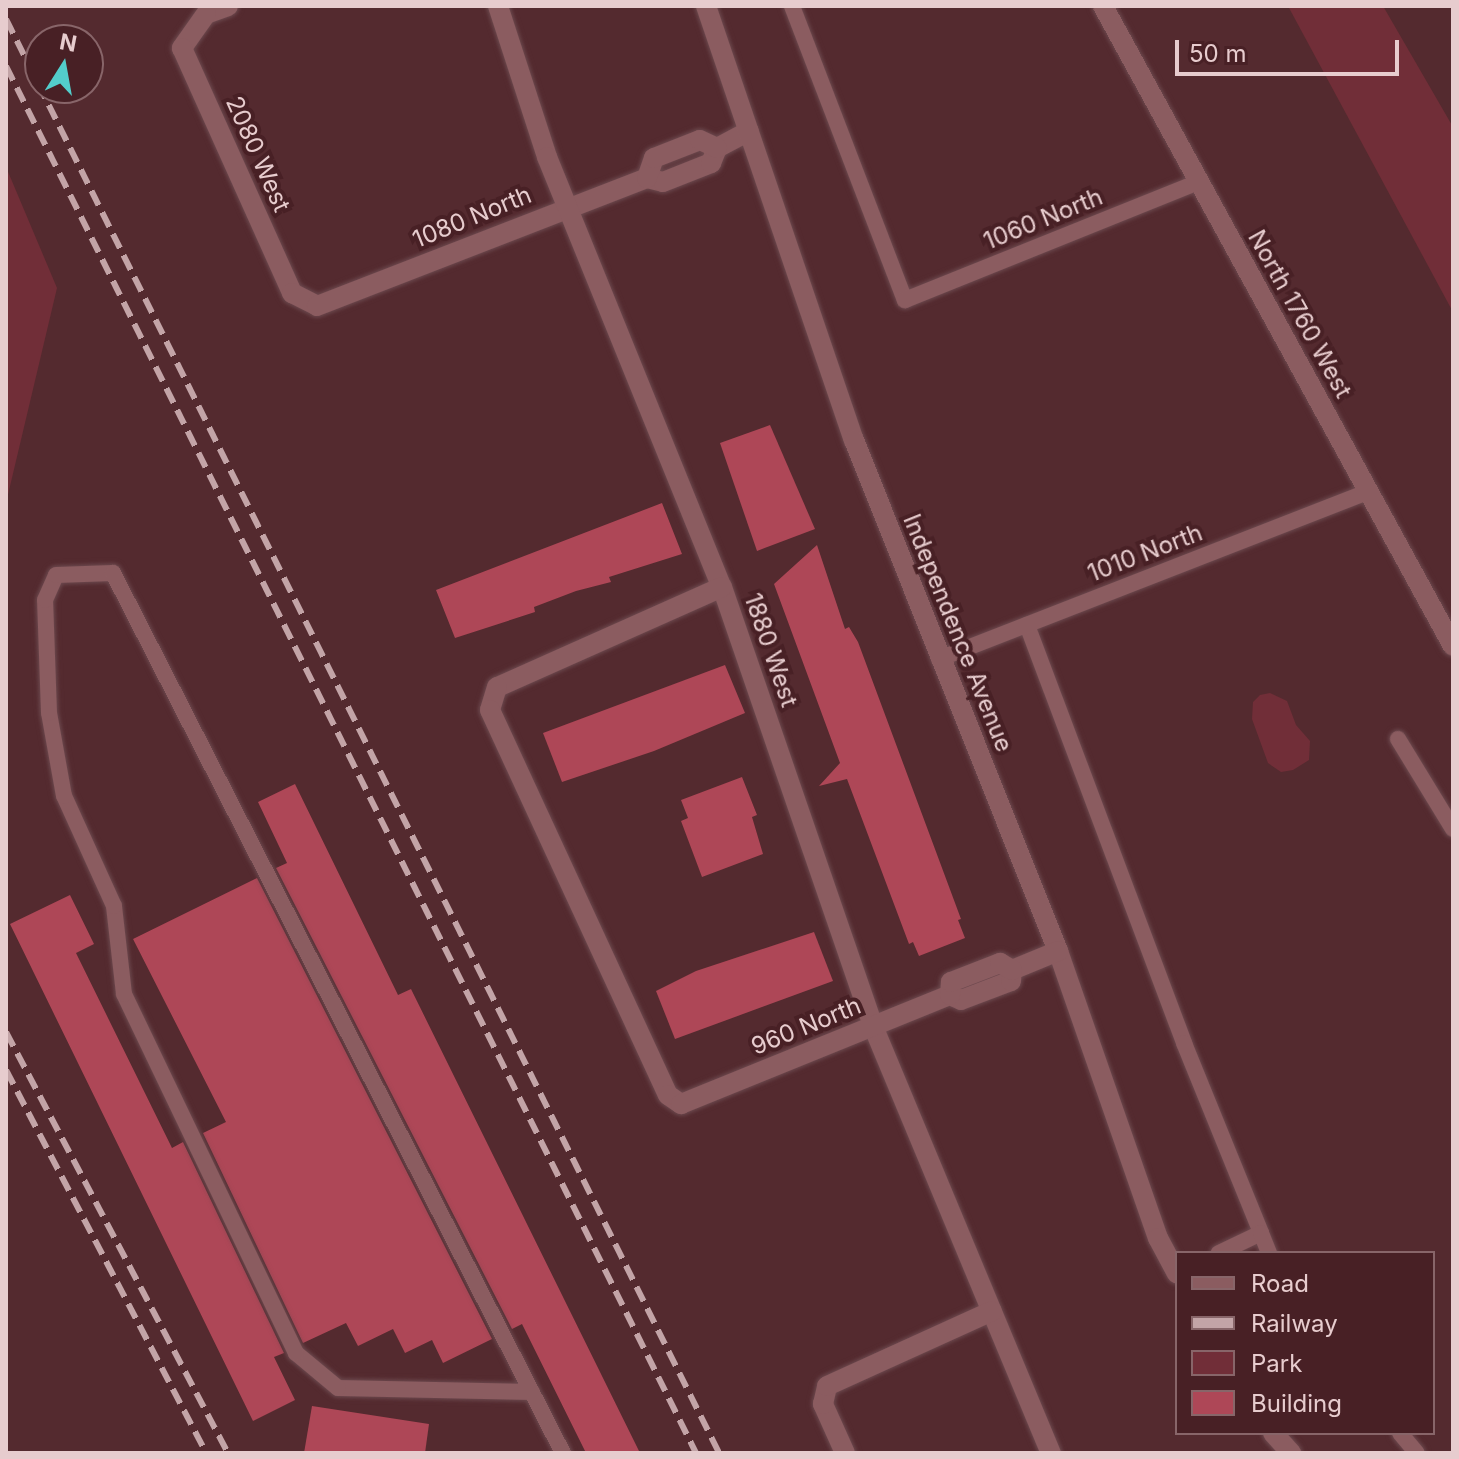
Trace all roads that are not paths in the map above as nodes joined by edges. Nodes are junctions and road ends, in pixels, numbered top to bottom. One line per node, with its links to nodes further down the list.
1 (228, 6): 9 (street, 2080 West)
2 (498, 6): 8 (street, 1880 West)
3 (706, 6): 6 (street, Independence Avenue)
4 (792, 6): 7 (lane, 1060 North)
5 (1103, 6): 7 (street, North 1760 West)
6 (749, 131): 8 (street, 1080 North); 14 (street, Independence Avenue)
7 (1198, 182): 10 (street, North 1760 West)
8 (568, 207): 9 (street, 1080 North); 11 (street, 1880 West)
9 (317, 306)
10 (1368, 492): 12 (lane, 1010 North); 13 (street, North 1760 West)
11 (722, 587): 18 (street, 1880 West); 18 (street, 960 North)
12 (1027, 625): 14 (lane, 1010 North); 19 (lane)
13 (1453, 646)
14 (939, 659): 17 (street, Independence Avenue)
15 (1398, 739): 16 (lane)
16 (1453, 829)
17 (1058, 951): 18 (street, 960 North); 22 (street, Independence Avenue)
18 (873, 1026): 23 (street, 1880 West)
19 (1261, 1233): 20 (lane); 21 (lane)
20 (1223, 1251)
21 (1268, 1251)
22 (1175, 1268)
23 (992, 1311): 28 (street); 29 (street, 1880 West)
24 (532, 1392): 24 (lane); 27 (lane)
25 (1275, 1435): 30 (street)
26 (1402, 1435): 31 (lane)
27 (563, 1453)
28 (845, 1453)
29 (1051, 1453)
30 (1291, 1453)
31 (1417, 1453)

